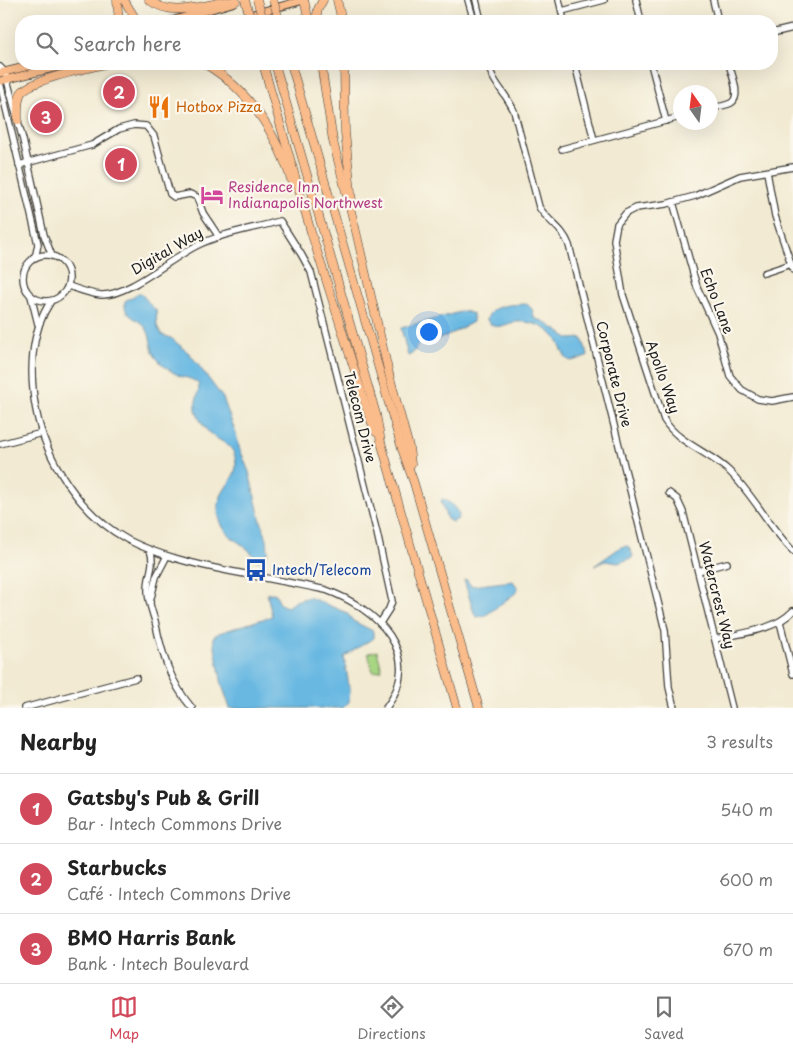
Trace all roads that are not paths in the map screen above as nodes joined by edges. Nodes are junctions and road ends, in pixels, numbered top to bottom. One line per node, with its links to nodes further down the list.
1 (117, 0): 17 (highway)
2 (124, 0): 18 (highway)
3 (149, 0): 4 (highway)
4 (241, 0): 19 (main road); 20 (highway, bridge)
5 (257, 0): 22 (highway, bridge)
6 (273, 0): 23 (highway, bridge)
7 (304, 0): 21 (main road); 24 (highway)
8 (322, 0): 25 (highway)
9 (337, 0): 26 (highway)
10 (468, 0): 27 (street)
11 (476, 0): 28 (street)
12 (559, 0): 16 (street)
13 (604, 0): 16 (street)
14 (636, 0): 30 (street)
15 (713, 0): 31 (street)
16 (562, 11): 29 (street)
17 (118, 15)
18 (133, 15)
19 (194, 15)
20 (248, 15)
21 (250, 15)
22 (261, 15)
23 (278, 15)
24 (308, 15)
25 (317, 15)
26 (341, 15)
27 (472, 15)
28 (480, 15)
29 (563, 15)
30 (640, 15)
31 (717, 15)
32 (793, 28): 33 (street)
33 (778, 32)
34 (15, 68): 47 (main road)
35 (47, 70): 48 (main road)
36 (81, 70): 51 (highway)
37 (213, 70): 62 (highway)
38 (265, 70): 62 (highway)
39 (277, 70): 74 (highway)
40 (294, 70): 76 (highway)
41 (322, 70): 61 (highway)
42 (344, 70): 61 (highway)
43 (490, 70): 95 (street, Corporate Drive)
44 (576, 70): 53 (street)
45 (653, 70): 52 (street)
46 (730, 70): 49 (street)
47 (2, 71): 48 (street)
48 (2, 82): 51 (street); 56 (street)
49 (718, 106)
50 (673, 119): 52 (street)
51 (18, 120): 55 (street)
52 (666, 121): 53 (street)
53 (594, 140): 54 (street)
54 (562, 149)
55 (28, 164): 56 (street); 63 (street); 64 (street)
56 (19, 165): 65 (street)
57 (793, 167): 58 (street)
58 (767, 172): 59 (street); 66 (street)
59 (673, 202): 72 (street, Echo Lane); 79 (street, Apollo Way)
60 (280, 222): 63 (street, Digital Way); 86 (street, Telecom Drive)
61 (355, 227): 76 (highway)
62 (311, 232): 74 (highway)
63 (219, 237): 68 (street, Digital Way)
64 (52, 256): 65 (street); 68 (street)
65 (32, 260): 69 (street)
66 (792, 267): 67 (street)
67 (764, 273)
68 (68, 286): 70 (street)
69 (31, 296): 70 (street); 71 (street)
70 (51, 301): 71 (street)
71 (38, 324): 73 (street)
72 (793, 397)
73 (42, 434): 75 (street); 78 (street)
74 (381, 442): 93 (highway)
75 (0, 444)
76 (414, 484): 94 (highway)
77 (669, 493): 82 (street, Watercrest Way)
78 (150, 550): 80 (street); 83 (street)
79 (793, 551)
80 (167, 556): 83 (street); 86 (street)
81 (727, 563): 82 (street)
82 (698, 571): 87 (street, Watercrest Way)
83 (150, 602): 91 (street)
84 (793, 611): 85 (street)
85 (780, 622): 87 (street); 88 (street)
86 (380, 623): 92 (street)
87 (715, 639): 96 (street, Watercrest Way)
88 (793, 674)
89 (136, 678): 90 (street)
90 (24, 708)
91 (192, 708)
92 (386, 708)
93 (457, 708)
94 (479, 708)
95 (674, 708)
96 (732, 708)

